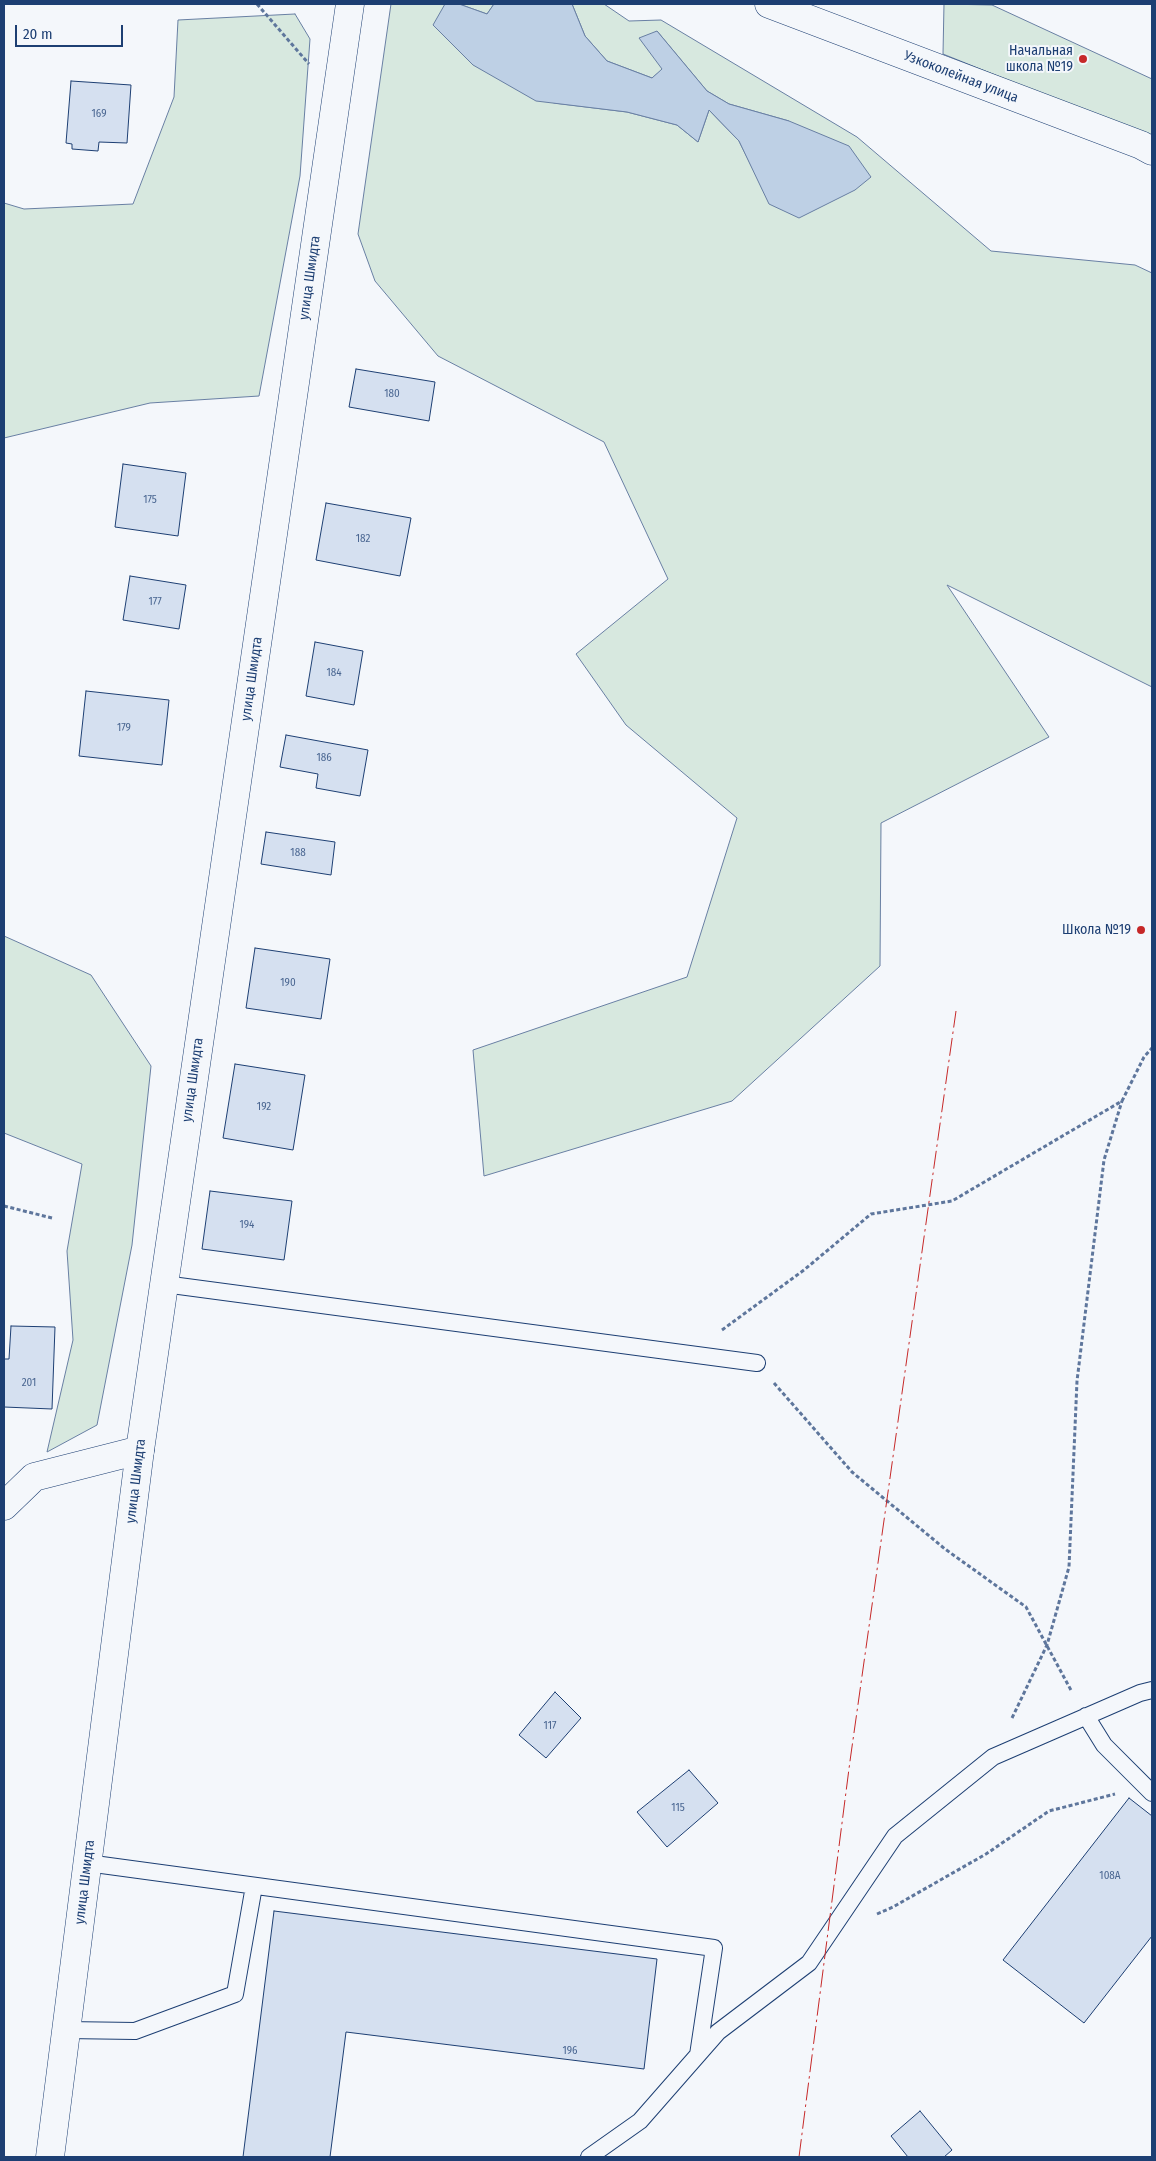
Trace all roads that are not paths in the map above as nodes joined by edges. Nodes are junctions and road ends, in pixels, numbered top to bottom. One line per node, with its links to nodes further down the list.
1 (350, 4): 4 (main road, улица Шмидта)
2 (769, 4): 3 (main road, Узкоколейная улица)
3 (1152, 152)
4 (164, 1284): 5 (lane); 6 (main road, улица Шмидта)
5 (757, 1363)
6 (140, 1450): 7 (main road); 11 (main road, улица Шмидта)
7 (4, 1506)
8 (1152, 1690): 9 (lane)
9 (1086, 1716): 10 (lane); 14 (lane)
10 (1149, 1790)
11 (87, 1863): 12 (lane); 13 (main road, улица Шмидта)
12 (254, 1886): 13 (lane); 14 (lane)
13 (66, 2030): 15 (main road, улица Шмидта)
14 (698, 2056): 16 (lane)
15 (50, 2157)
16 (589, 2157)

